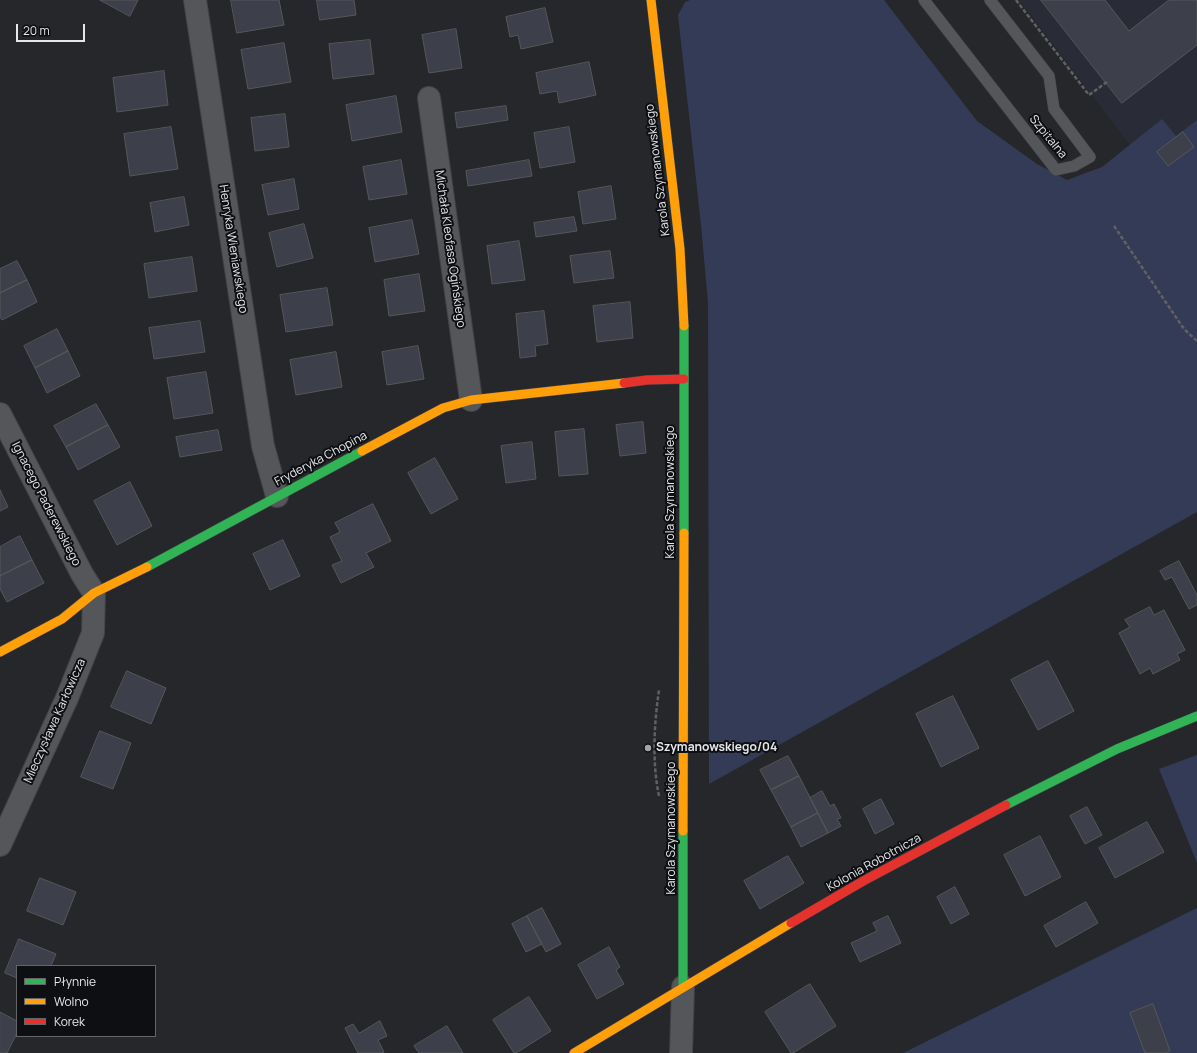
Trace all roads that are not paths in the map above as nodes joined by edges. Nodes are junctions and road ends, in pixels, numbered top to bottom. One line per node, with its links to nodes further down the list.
1 (195, 0): 9 (street, Henryka Wieniawskiego)
2 (650, 0): 6 (street, Karola Szymanowskiego)
3 (924, 0): 4 (lane, Szpitalna)
4 (990, 0)
5 (429, 98): 7 (street, Michała Kleofasa Ogińskiego)
6 (684, 379): 7 (street, Fryderyka Chopina); 14 (street, Karola Szymanowskiego)
7 (471, 400): 9 (street, Fryderyka Chopina)
8 (0, 414): 10 (street, Ignacego Paderewskiego)
9 (277, 496): 10 (street, Fryderyka Chopina)
10 (94, 593): 11 (street, Fryderyka Chopina); 13 (street, Mieczysława Karłowicza)
11 (0, 652)
12 (1197, 716): 14 (street, Kolonia Robotnicza)
13 (0, 845)
14 (683, 987): 15 (street, Kolonia Robotnicza); 16 (street)
15 (574, 1053)
16 (681, 1053)

